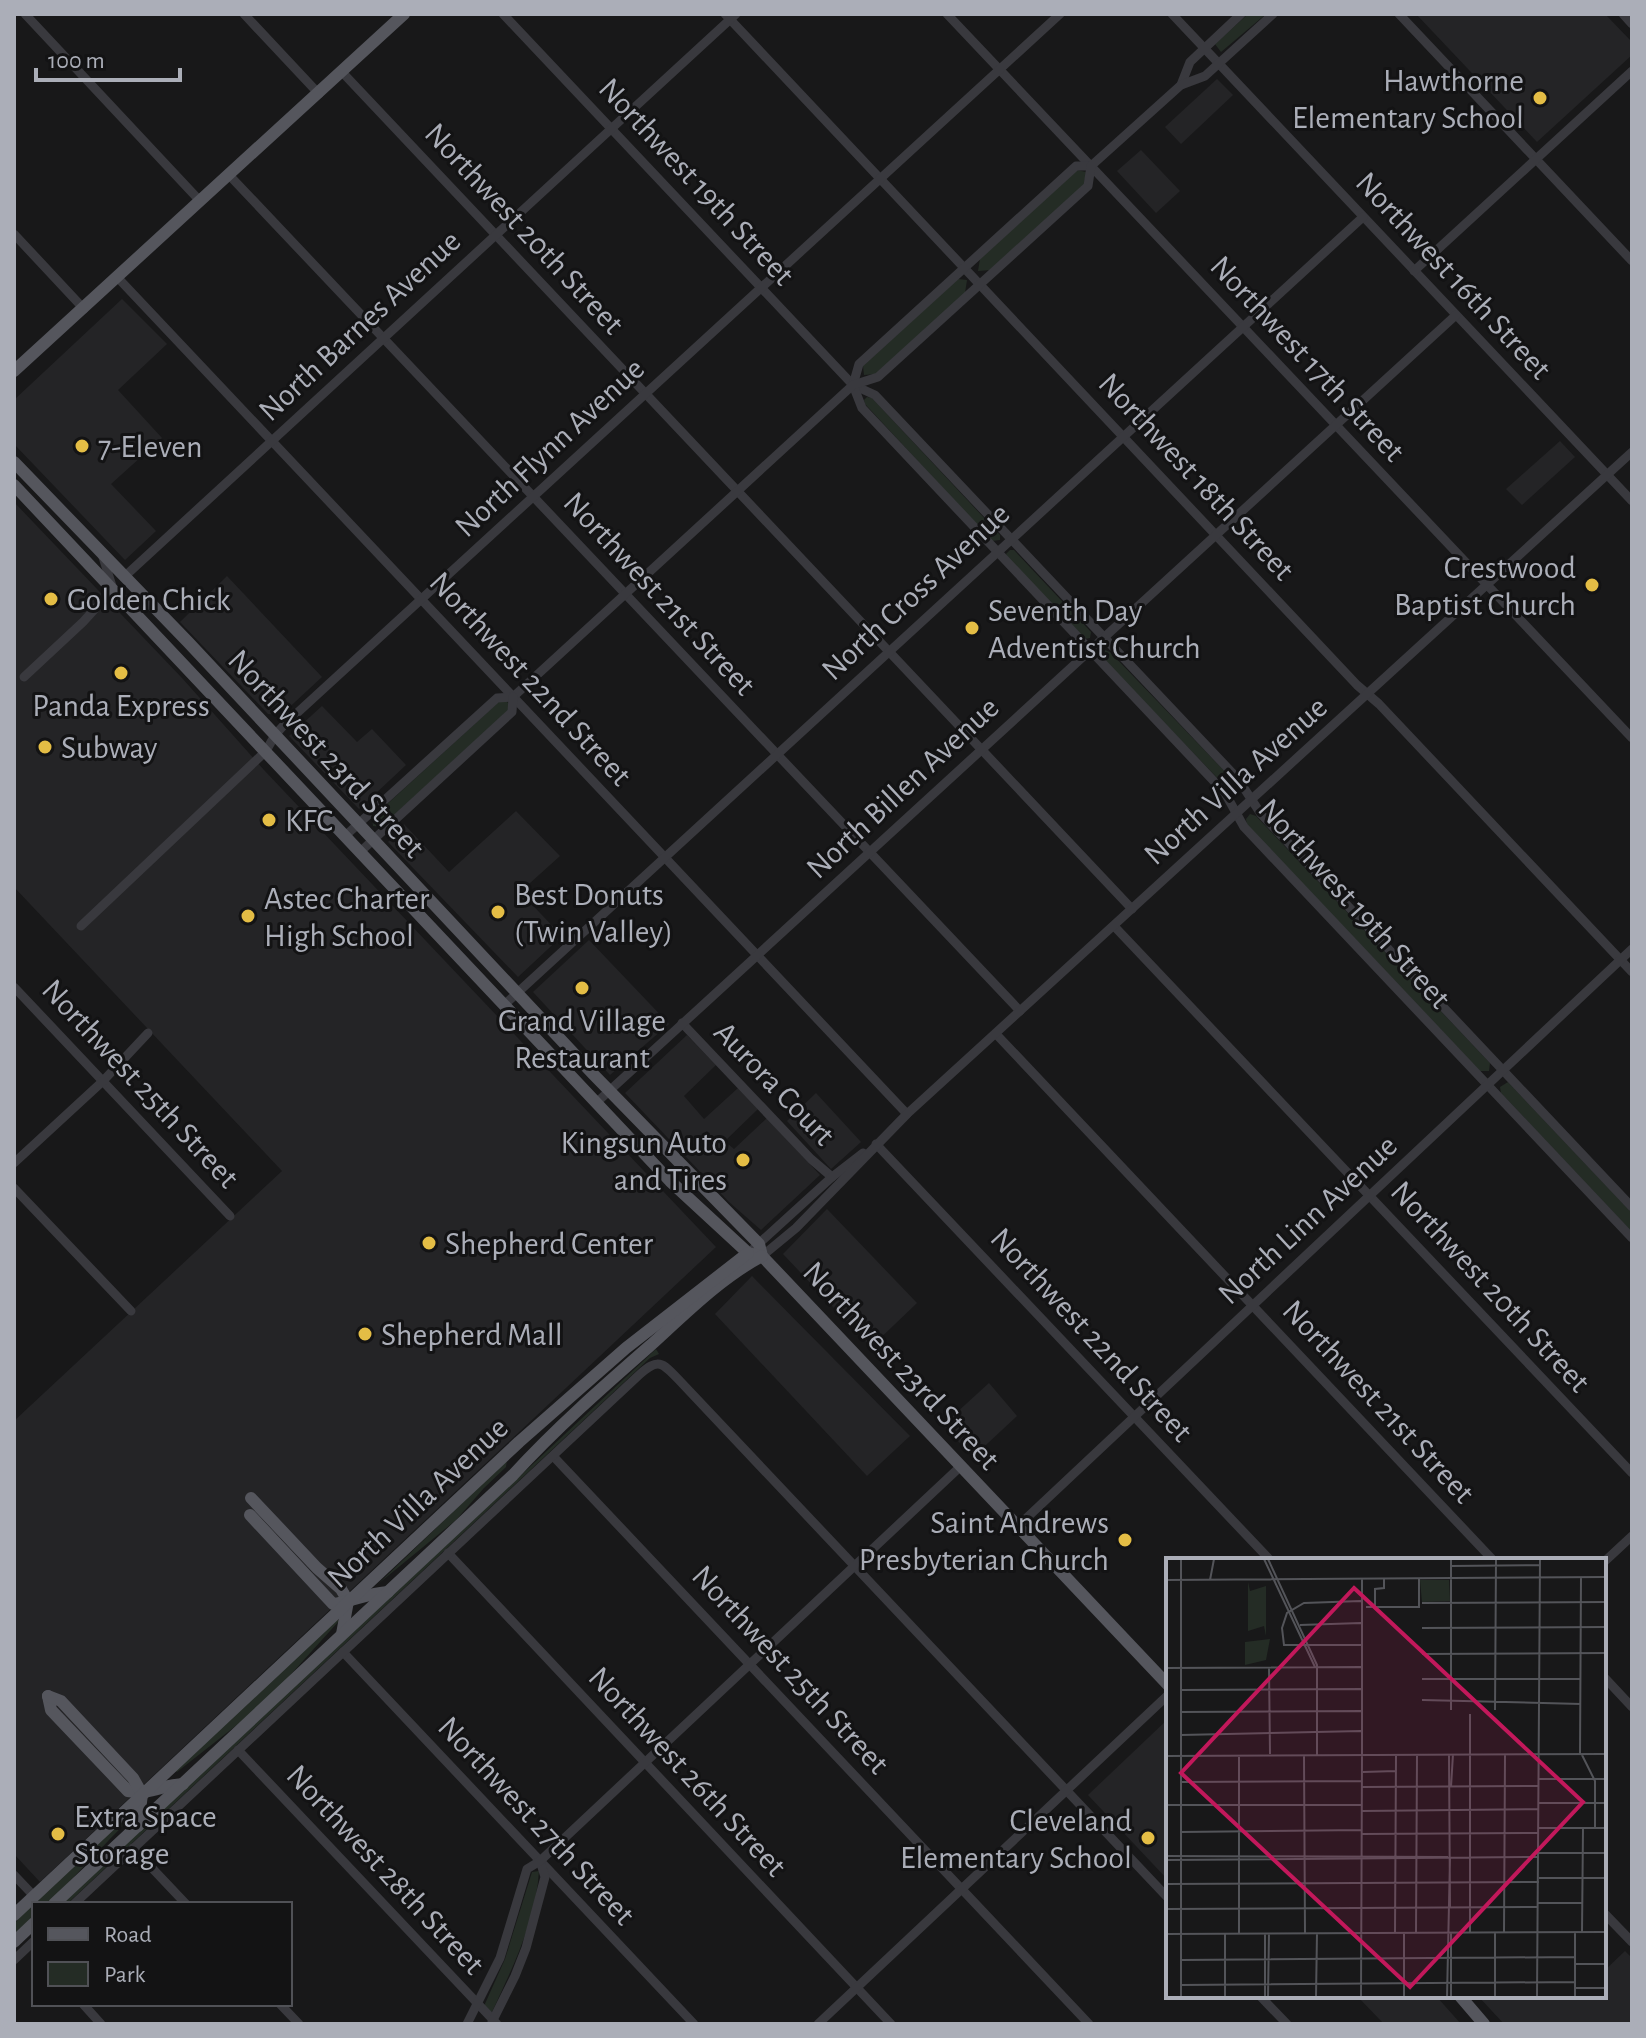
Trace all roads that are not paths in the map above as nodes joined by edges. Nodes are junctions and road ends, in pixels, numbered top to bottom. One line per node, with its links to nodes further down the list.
1 (25, 14): 26 (street)
2 (244, 14): 20 (street)
3 (404, 14): 18 (main road)
4 (503, 14): 21 (street, Northwest 19th Street)
5 (947, 14): 16 (street, Northwest 17th Street)
6 (1060, 14): 16 (street, North Flynn Avenue)
7 (1172, 14): 14 (street, Northwest 16th Street)
8 (1241, 14): 14 (street)
9 (1273, 14): 15 (street)
10 (1399, 14): 22 (street)
11 (1623, 14): 13 (street)
12 (731, 16): 21 (street, North Barnes Avenue); 25 (street, Northwest 18th Street)
13 (1632, 24)
14 (1204, 48): 15 (street, Northwest 16th Street); 19 (street)
15 (1218, 64): 19 (street); 27 (street, Northwest 16th Street)
16 (999, 70): 23 (street, Northwest 17th Street); 25 (street, North Flynn Avenue)
17 (1632, 71): 22 (street)
18 (342, 72): 20 (main road); 29 (street, Northwest 20th Street)
19 (1181, 85): 23 (street)
20 (319, 94): 24 (main road)
21 (612, 129): 29 (street, North Barnes Avenue); 35 (street, Northwest 19th Street)
22 (1535, 159): 30 (street); 32 (street)
23 (1091, 166): 31 (street); 34 (street); 38 (street, Northwest 17th Street)
24 (229, 175): 26 (main road); 39 (street, Northwest 21st Street)
25 (880, 179): 31 (street, Northwest 18th Street); 35 (street, North Flynn Avenue)
26 (200, 201): 33 (main road)
27 (1363, 217): 32 (street, Northwest 16th Street); 38 (street, North Cross Avenue)
28 (14, 234): 36 (street)
29 (496, 234): 39 (street, North Barnes Avenue); 42 (street, Northwest 20th Street)
30 (1632, 261)
31 (964, 267): 34 (street, Northwest 18th Street); 41 (street)
32 (1414, 271): 37 (street, Northwest 16th Street)
33 (118, 278): 36 (main road); 45 (street, Northwest 22nd Street)
34 (981, 284): 41 (street); 44 (street, Northwest 18th Street)
35 (761, 287): 41 (street, Northwest 19th Street); 42 (street, North Flynn Avenue)
36 (84, 309): 40 (main road)
37 (1456, 315): 43 (street, North Billen Avenue); 48 (street, Northwest 16th Street)
38 (1242, 327): 43 (street, Northwest 17th Street); 44 (street, North Cross Avenue)
39 (384, 338): 45 (street, North Barnes Avenue); 51 (street, Northwest 21st Street)
40 (14, 371)
41 (853, 385): 50 (street); 54 (street, Northwest 19th Street); 55 (street, Northwest 19th Street)
42 (645, 393): 50 (street, Northwest 20th Street); 51 (street, North Flynn Avenue)
43 (1335, 425): 53 (street, North Billen Avenue); 58 (street, Northwest 17th Street)
44 (1123, 435): 53 (street, Northwest 18th Street); 54 (street, North Cross Avenue)
45 (271, 440): 57 (street, North Barnes Avenue); 62 (street, Northwest 22nd Street)
46 (1632, 452): 48 (street, North Villa Avenue)
47 (14, 462): 56 (main road, Northwest 23rd Street)
48 (1607, 475): 52 (street, Northwest 16th Street); 58 (street, North Villa Avenue)
49 (14, 485): 59 (main road, Northwest 23rd Street)
50 (738, 490): 61 (street); 66 (street, Northwest 20th Street)
51 (533, 497): 61 (street, Northwest 21st Street); 62 (street, North Flynn Avenue)
52 (1632, 501)
53 (1217, 535): 63 (street, North Billen Avenue); 70 (street, Northwest 18th Street)
54 (1010, 540): 55 (street, North Cross Avenue); 63 (street, Northwest 19th Street)
55 (997, 552): 65 (street, Northwest 19th Street); 66 (street, North Cross Avenue)
56 (102, 554): 57 (main road, Northwest 23rd Street); 59 (street)
57 (124, 577): 60 (main road, Northwest 23rd Street)
58 (1487, 585): 70 (street, North Villa Avenue); 74 (street, Northwest 17th Street)
59 (113, 589): 60 (street); 67 (main road, Northwest 23rd Street); 68 (street)
60 (138, 592): 64 (main road, Northwest 23rd Street)
61 (625, 594): 72 (street); 77 (street, Northwest 21st Street)
62 (421, 599): 72 (street, Northwest 22nd Street); 73 (street, North Flynn Avenue)
63 (1103, 638): 65 (street, North Billen Avenue); 78 (street, Northwest 19th Street)
64 (188, 642): 67 (main road); 69 (main road, Northwest 23rd Street)
65 (1089, 651): 75 (street, North Billen Avenue); 79 (street, Northwest 19th Street)
66 (889, 652): 75 (street, Northwest 20th Street); 77 (street, North Cross Avenue)
67 (175, 655): 71 (main road, Northwest 23rd Street)
68 (24, 677)
69 (225, 682): 71 (main road); 73 (main road, Northwest 23rd Street)
70 (1368, 694): 78 (street, North Villa Avenue); 93 (street, Northwest 18th Street)
71 (213, 695): 76 (main road, Northwest 23rd Street)
72 (513, 697): 80 (street); 82 (street); 85 (street, Northwest 22nd Street)
73 (275, 735): 76 (street, North Flynn Avenue); 80 (main road, Northwest 23rd Street)
74 (1632, 738)
75 (981, 749): 84 (street, North Billen Avenue); 87 (street, Northwest 20th Street)
76 (266, 751): 81 (main road, Northwest 23rd Street); 89 (street, North Flynn Avenue)
77 (776, 754): 84 (street, Northwest 21st Street); 85 (street, North Cross Avenue)
78 (1252, 800): 79 (street, North Villa Avenue); 103 (street, Northwest 19th Street)
79 (1237, 814): 87 (street, North Villa Avenue); 107 (street, Northwest 19th Street)
80 (358, 824): 81 (street); 82 (main road, Northwest 23rd Street)
81 (345, 836): 83 (main road, Northwest 23rd Street)
82 (372, 840): 83 (street); 86 (main road, Northwest 23rd Street)
83 (360, 852): 88 (main road, Northwest 23rd Street)
84 (869, 852): 92 (street, North Billen Avenue); 98 (street, Northwest 21st Street)
85 (664, 857): 92 (street, Northwest 22nd Street); 96 (street, North Cross Avenue)
86 (433, 905): 88 (main road); 96 (main road, Northwest 23rd Street)
87 (1132, 909): 90 (street, North Villa Avenue)
88 (420, 917): 97 (main road, Northwest 23rd Street)
89 (81, 926)
90 (1114, 926): 98 (street, North Villa Avenue); 119 (street, Northwest 20th Street)
91 (1632, 949): 93 (street, North Linn Avenue)
92 (757, 956): 99 (street, North Billen Avenue); 110 (street, Northwest 22nd Street)
93 (1620, 960): 94 (street, Northwest 18th Street); 103 (street, North Linn Avenue)
94 (1632, 972)
95 (14, 987): 106 (street, Northwest 25th Street)
96 (517, 993): 97 (street, North Cross Avenue); 101 (main road, Northwest 23rd Street)
97 (504, 1005): 104 (main road, Northwest 23rd Street)
98 (1020, 1011): 102 (street, North Villa Avenue)
99 (682, 1023): 108 (street, North Billen Avenue); 116 (street, Aurora Court)
100 (148, 1033): 106 (street)
101 (554, 1033): 104 (main road); 105 (main road, Northwest 23rd Street)
102 (996, 1034): 110 (street, North Villa Avenue); 127 (street, Northwest 21st Street)
103 (1503, 1070): 107 (street, North Linn Avenue); 121 (street, Northwest 19th Street)
104 (568, 1073): 105 (main road); 109 (main road, Northwest 23rd Street)
105 (593, 1074): 108 (main road, Northwest 23rd Street)
106 (103, 1081): 114 (street); 123 (street, Northwest 25th Street)
107 (1487, 1085): 119 (street, North Linn Avenue); 124 (street, Northwest 19th Street)
108 (609, 1091): 109 (street, North Billen Avenue); 111 (main road, Northwest 23rd Street)
109 (596, 1103): 112 (main road, Northwest 23rd Street)
110 (907, 1114): 113 (street, North Villa Avenue)
111 (648, 1130): 112 (main road); 115 (main road, Northwest 23rd Street)
112 (634, 1143): 117 (main road, Northwest 23rd Street)
113 (875, 1145): 116 (street, North Villa Avenue); 125 (street, North Villa Avenue); 129 (street, Northwest 22nd Street)
114 (14, 1163)
115 (683, 1166): 117 (main road); 120 (main road, Northwest 23rd Street)
116 (832, 1177): 125 (street, North Villa Avenue)
117 (670, 1181): 122 (main road, Northwest 23rd Street)
118 (14, 1188): 128 (street)
119 (1369, 1195): 127 (street, North Linn Avenue); 134 (street, Northwest 20th Street)
120 (716, 1200): 122 (main road); 125 (main road, Northwest 23rd Street)
121 (1632, 1207)
122 (704, 1212): 126 (main road, Northwest 23rd Street)
123 (230, 1216)
124 (1632, 1238)
125 (761, 1250): 126 (main road, Northwest 23rd Street); 130 (main road, North Villa Avenue); 133 (main road, Northwest 23rd Street)
126 (748, 1253): 131 (main road, North Villa Avenue)
127 (1252, 1306): 129 (street, North Linn Avenue); 142 (street, Northwest 21st Street)
128 (131, 1311)
129 (1135, 1416): 138 (street, North Linn Avenue); 141 (street, Northwest 22nd Street)
130 (555, 1429): 131 (main road); 135 (main road, North Villa Avenue)
131 (516, 1447): 135 (main road); 146 (main road, North Villa Avenue)
132 (553, 1456): 140 (street, North Villa Avenue); 144 (street, North Villa Avenue); 149 (street, Northwest 25th Street)
133 (961, 1466): 138 (main road, Northwest 23rd Street); 144 (street)
134 (1632, 1473)
135 (513, 1475): 145 (main road, North Villa Avenue)
136 (251, 1498): 146 (main road)
137 (250, 1515): 146 (main road)
138 (1018, 1526): 151 (main road, Northwest 23rd Street)
139 (1632, 1536): 143 (street)
140 (448, 1553): 148 (street, North Villa Avenue); 155 (street, Northwest 26th Street)
141 (1268, 1558)
142 (1491, 1558)
143 (1606, 1560)
144 (854, 1565): 149 (street); 157 (street)
145 (388, 1592): 146 (main road); 147 (main road, North Villa Avenue)
146 (348, 1601): 147 (main road); 158 (main road, North Villa Avenue)
147 (342, 1634): 156 (main road, North Villa Avenue)
148 (343, 1652): 154 (street, North Villa Avenue); 161 (street, Northwest 27th Street)
149 (749, 1664): 155 (street); 163 (street, Northwest 25th Street)
150 (1606, 1679): 153 (street)
151 (1166, 1683)
152 (1166, 1697): 157 (street)
153 (1632, 1707)
154 (238, 1750): 160 (street, North Villa Avenue); 179 (street, Northwest 28th Street)
155 (644, 1762): 161 (street); 176 (street, Northwest 26th Street)
156 (183, 1784): 158 (main road); 159 (main road, North Villa Avenue)
157 (1067, 1791): 163 (street); 165 (street)
158 (142, 1794): 158 (main road); 159 (main road); 164 (main road, North Villa Avenue)
159 (138, 1826): 166 (main road, North Villa Avenue)
160 (133, 1848): 167 (street, North Villa Avenue); 168 (street)
161 (540, 1861): 179 (street); 182 (street); 186 (street, Northwest 27th Street)
162 (14, 1875): 164 (street)
163 (962, 1888): 176 (street); 189 (street, Northwest 25th Street)
164 (33, 1895): 169 (main road, North Villa Avenue)
165 (1166, 1896)
166 (56, 1902)
167 (76, 1902)
168 (184, 1902)
169 (14, 1915)
170 (1606, 1915): 173 (street)
171 (32, 1925): 172 (main road)
172 (14, 1942)
173 (1632, 1942)
174 (32, 1946): 175 (street)
175 (14, 1960)
176 (857, 1987): 187 (street); 188 (street, Northwest 26th Street)
177 (1265, 1998): 190 (street)
178 (1462, 1998): 191 (main road)
179 (478, 2004): 182 (street, Northwest 28th Street); 185 (street)
180 (85, 2006): 183 (street)
181 (282, 2006): 184 (street)
182 (493, 2023)
183 (101, 2024)
184 (299, 2024)
185 (467, 2024)
186 (694, 2024)
187 (818, 2024)
188 (891, 2024)
189 (1089, 2024)
190 (1287, 2024)
191 (1484, 2024)

